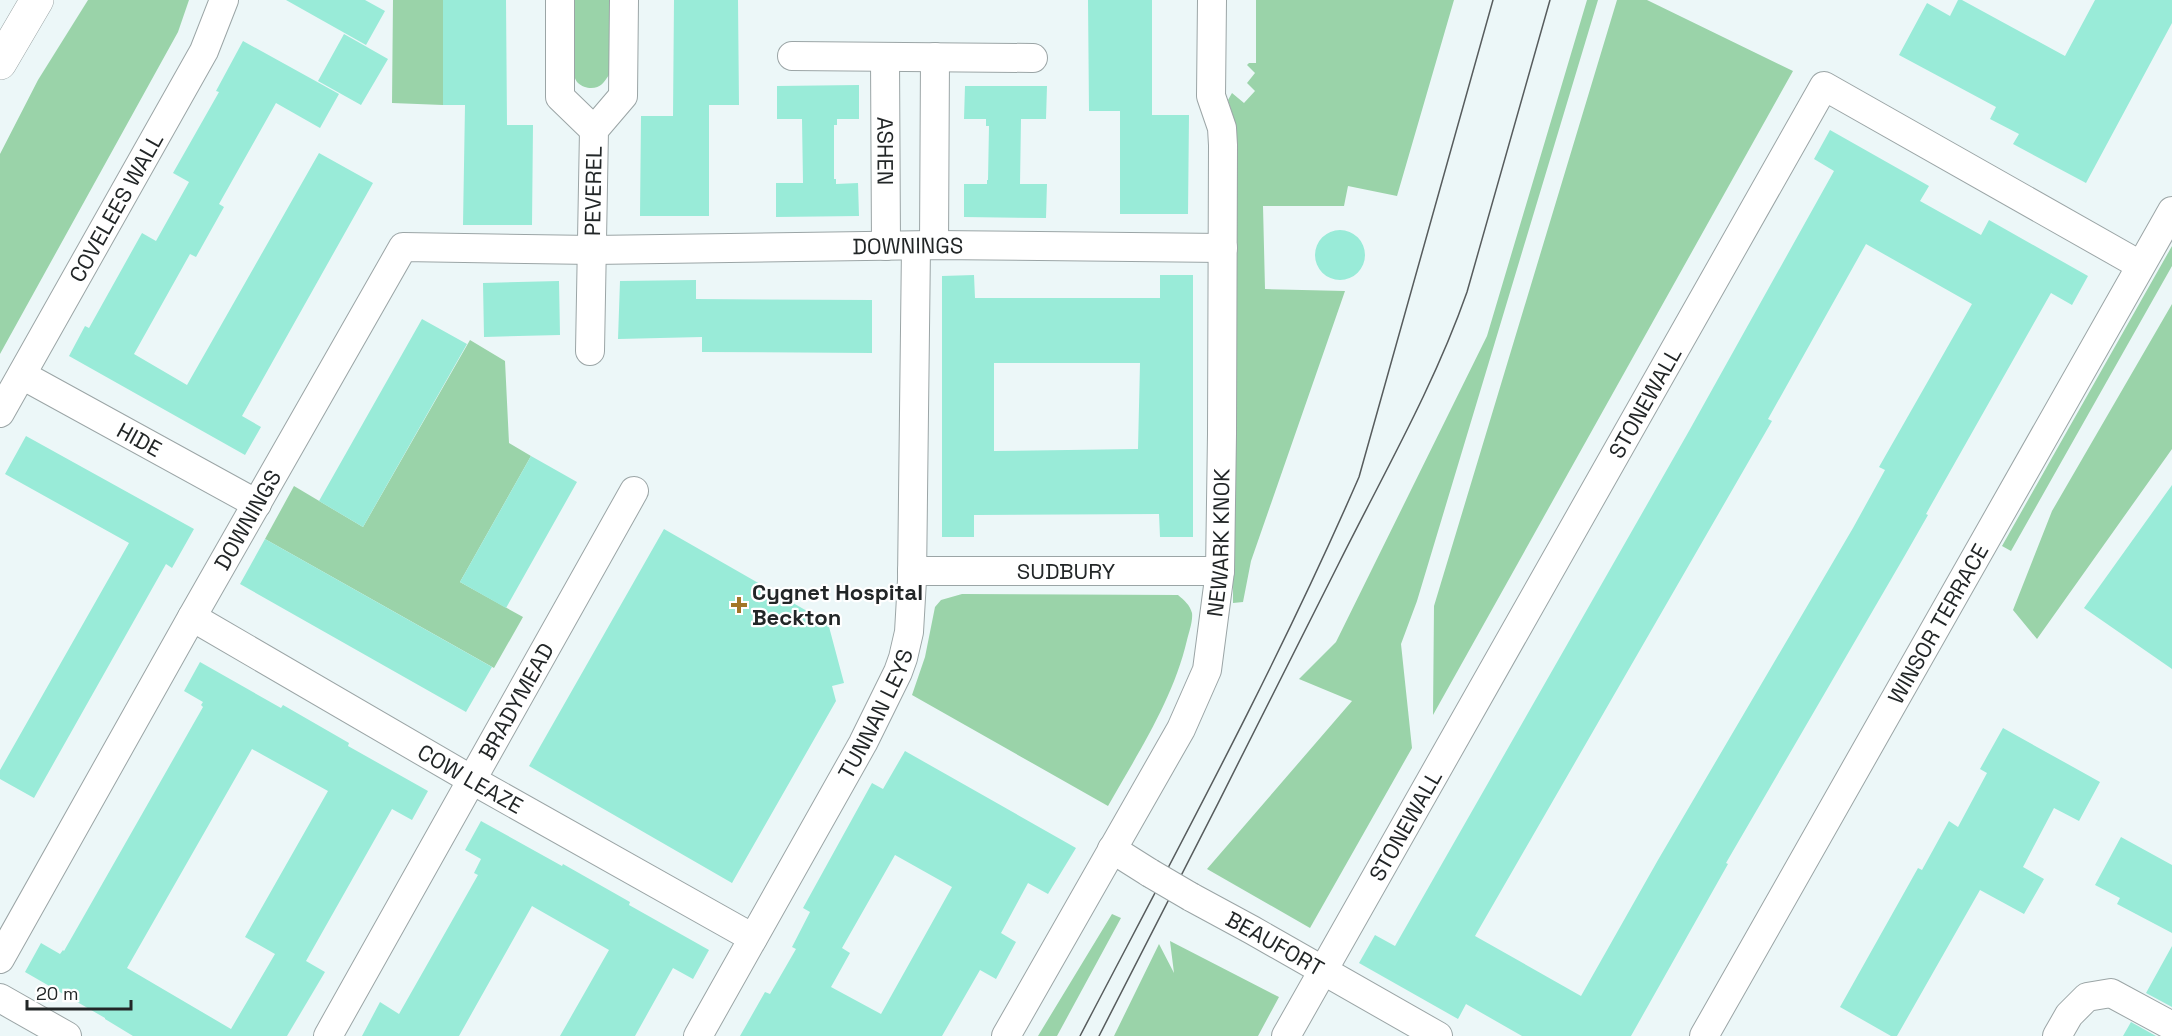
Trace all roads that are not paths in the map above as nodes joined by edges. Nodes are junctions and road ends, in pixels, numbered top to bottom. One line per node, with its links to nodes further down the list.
1 (37, 0): 10 (main road)
2 (224, 0): 19 (street, COVELEES WALL)
3 (560, 0): 11 (street, PEVEREL)
4 (624, 0): 11 (street, PEVEREL)
5 (1212, 0): 15 (street, NEWARK KNOK)
6 (792, 56): 7 (street)
7 (885, 57): 8 (street); 14 (street, ASHEN)
8 (935, 57): 9 (street); 13 (street)
9 (1033, 58)
10 (0, 63)
11 (594, 130): 16 (street, PEVEREL)
12 (2172, 211): 17 (street, WINSOR TERRACE)
13 (925, 245): 14 (street, DOWNINGS); 15 (street, DOWNINGS); 23 (street, TUNNAN LEYS)
14 (886, 246): 16 (street, DOWNINGS)
15 (1223, 248): 24 (street, NEWARK KNOK)
16 (593, 250): 18 (street); 22 (street, DOWNINGS)
17 (2140, 265): 30 (street, STONEWALL); 39 (street, WINSOR TERRACE)
18 (590, 351)
19 (22, 375): 20 (street, COVELEES WALL); 22 (street, HIDE)
20 (0, 413)
21 (634, 491): 26 (street, BRADYMEAD)
22 (257, 504): 25 (street, DOWNINGS)
23 (912, 571): 24 (street, SUDBURY); 28 (street, TUNNAN LEYS)
24 (1220, 571): 27 (street, NEWARK KNOK)
25 (192, 617): 26 (street, COW LEAZE); 29 (street, DOWNINGS)
26 (472, 780): 28 (street, COW LEAZE); 34 (street, BRADYMEAD)
27 (1112, 849): 30 (street, BEAUFORT, bridge); 36 (street, NEWARK KNOK)
28 (753, 938): 35 (street, TUNNAN LEYS)
29 (0, 959)
30 (1322, 972): 37 (street, STONEWALL); 38 (street, BEAUFORT)
31 (0, 998): 33 (street)
32 (2172, 1026): 40 (street)
33 (67, 1036)
34 (328, 1036)
35 (698, 1036)
36 (1006, 1036)
37 (1286, 1036)
38 (1438, 1036)
39 (1704, 1036)
40 (2057, 1036)

